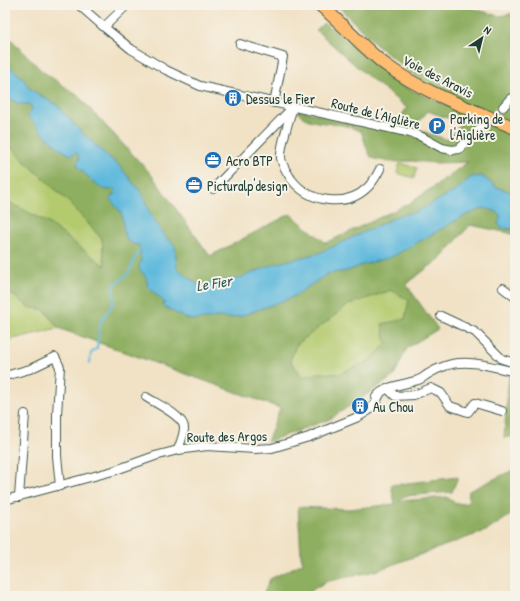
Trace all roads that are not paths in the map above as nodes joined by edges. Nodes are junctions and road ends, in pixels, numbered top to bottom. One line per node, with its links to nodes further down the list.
1 (79, 5): 4 (street, Route de l'Aiglière)
2 (127, 5): 4 (street)
3 (320, 5): 11 (highway, Voie des Aravis)
4 (104, 28): 7 (street, Route de l'Aiglière)
5 (240, 44): 7 (street)
6 (515, 96): 8 (street)
7 (274, 103): 9 (street, Route de l'Aiglière)
8 (503, 106)
9 (293, 107): 10 (street, Route de l'Aiglière); 12 (street); 13 (street)
10 (483, 126)
11 (515, 128)
12 (380, 169)
13 (213, 189)
14 (503, 288): 15 (street)
15 (515, 297)
16 (441, 316): 17 (street)
17 (515, 364)
18 (515, 372): 20 (street, Route des Argos)
19 (5, 376): 26 (street)
20 (389, 387): 22 (street); 25 (street, Route des Argos)
21 (146, 397): 25 (street)
22 (502, 411)
23 (25, 414): 27 (street)
24 (53, 429): 26 (street)
25 (178, 450): 26 (street, Route des Argos)
26 (58, 487): 27 (street, Route des Argos)
27 (19, 497): 28 (street, Route des Argos)
28 (5, 500)

